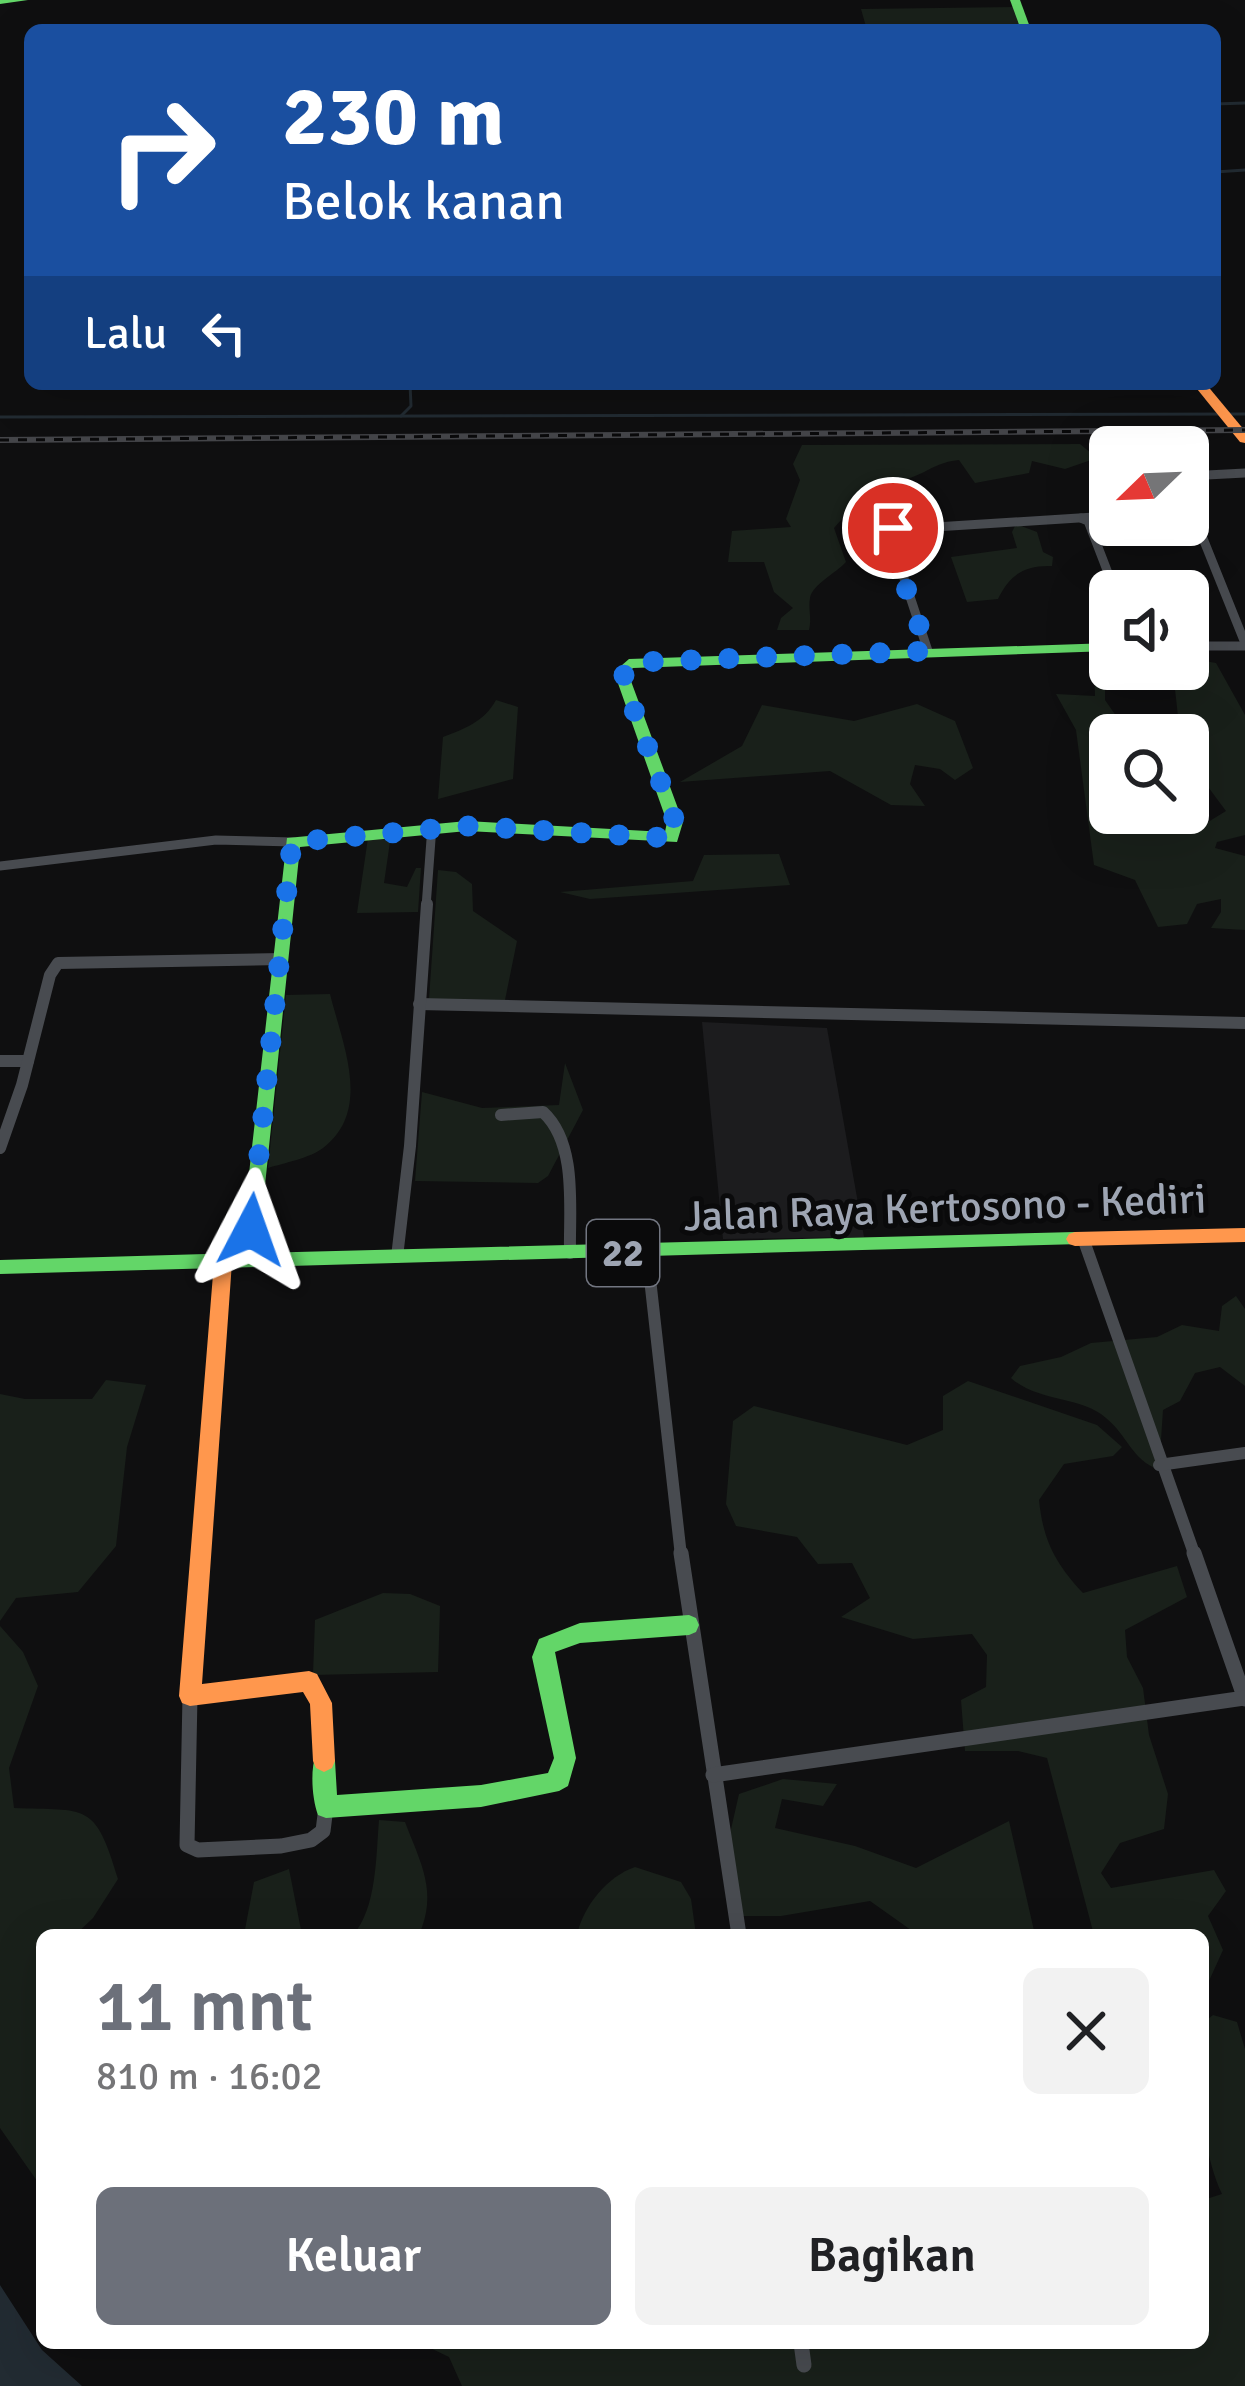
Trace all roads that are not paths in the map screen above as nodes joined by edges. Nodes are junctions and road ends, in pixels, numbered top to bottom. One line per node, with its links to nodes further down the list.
1 (23, 0): 2 (main road)
2 (0, 1)
3 (1204, 390): 4 (main road)
4 (1245, 439)
5 (1245, 473): 6 (street)
6 (1209, 475)
7 (1080, 517): 8 (street); 10 (street); 14 (street)
8 (1089, 517)
9 (1206, 546): 11 (street)
10 (1107, 570)
11 (1245, 645): 12 (street)
12 (1209, 646)
13 (1089, 647): 14 (main road)
14 (928, 651): 15 (main road)
15 (432, 826): 16 (main road); 19 (street)
16 (292, 842): 17 (street); 18 (main road)
17 (0, 866)
18 (282, 959): 22 (street); 31 (main road)
19 (419, 1004): 20 (street); 29 (street)
20 (1245, 1023)
21 (0, 1061): 22 (street)
22 (28, 1061): 24 (street)
23 (501, 1115): 28 (street)
24 (0, 1148)
25 (1245, 1235): 26 (main road, Jalan Raya Kertosono - Kediri / 22)
26 (1084, 1241): 27 (main road, Jalan Raya Kertosono - Kediri / 22); 34 (street)
27 (646, 1252): 28 (main road, Jalan Raya Kertosono - Kediri / 22); 35 (street)
28 (569, 1253): 29 (main road, Jalan Raya Kertosono - Kediri / 22)
29 (397, 1257): 31 (main road, Jalan Raya Kertosono - Kediri / 22)
30 (223, 1262): 31 (main road, Jalan Raya Kertosono - Kediri / 22); 32 (main road, Jalan Raya Kertosono - Kediri / 22); 36 (main road)
31 (248, 1262)
32 (0, 1268)
33 (1245, 1453): 34 (street)
34 (1160, 1465): 37 (street)
35 (689, 1624): 38 (street); 39 (main road)
36 (190, 1696): 39 (main road); 39 (street)
37 (1245, 1698): 38 (street)
38 (713, 1775): 40 (street)
39 (326, 1808)
40 (738, 1929)
41 (802, 2349): 42 (street)
42 (804, 2365)

